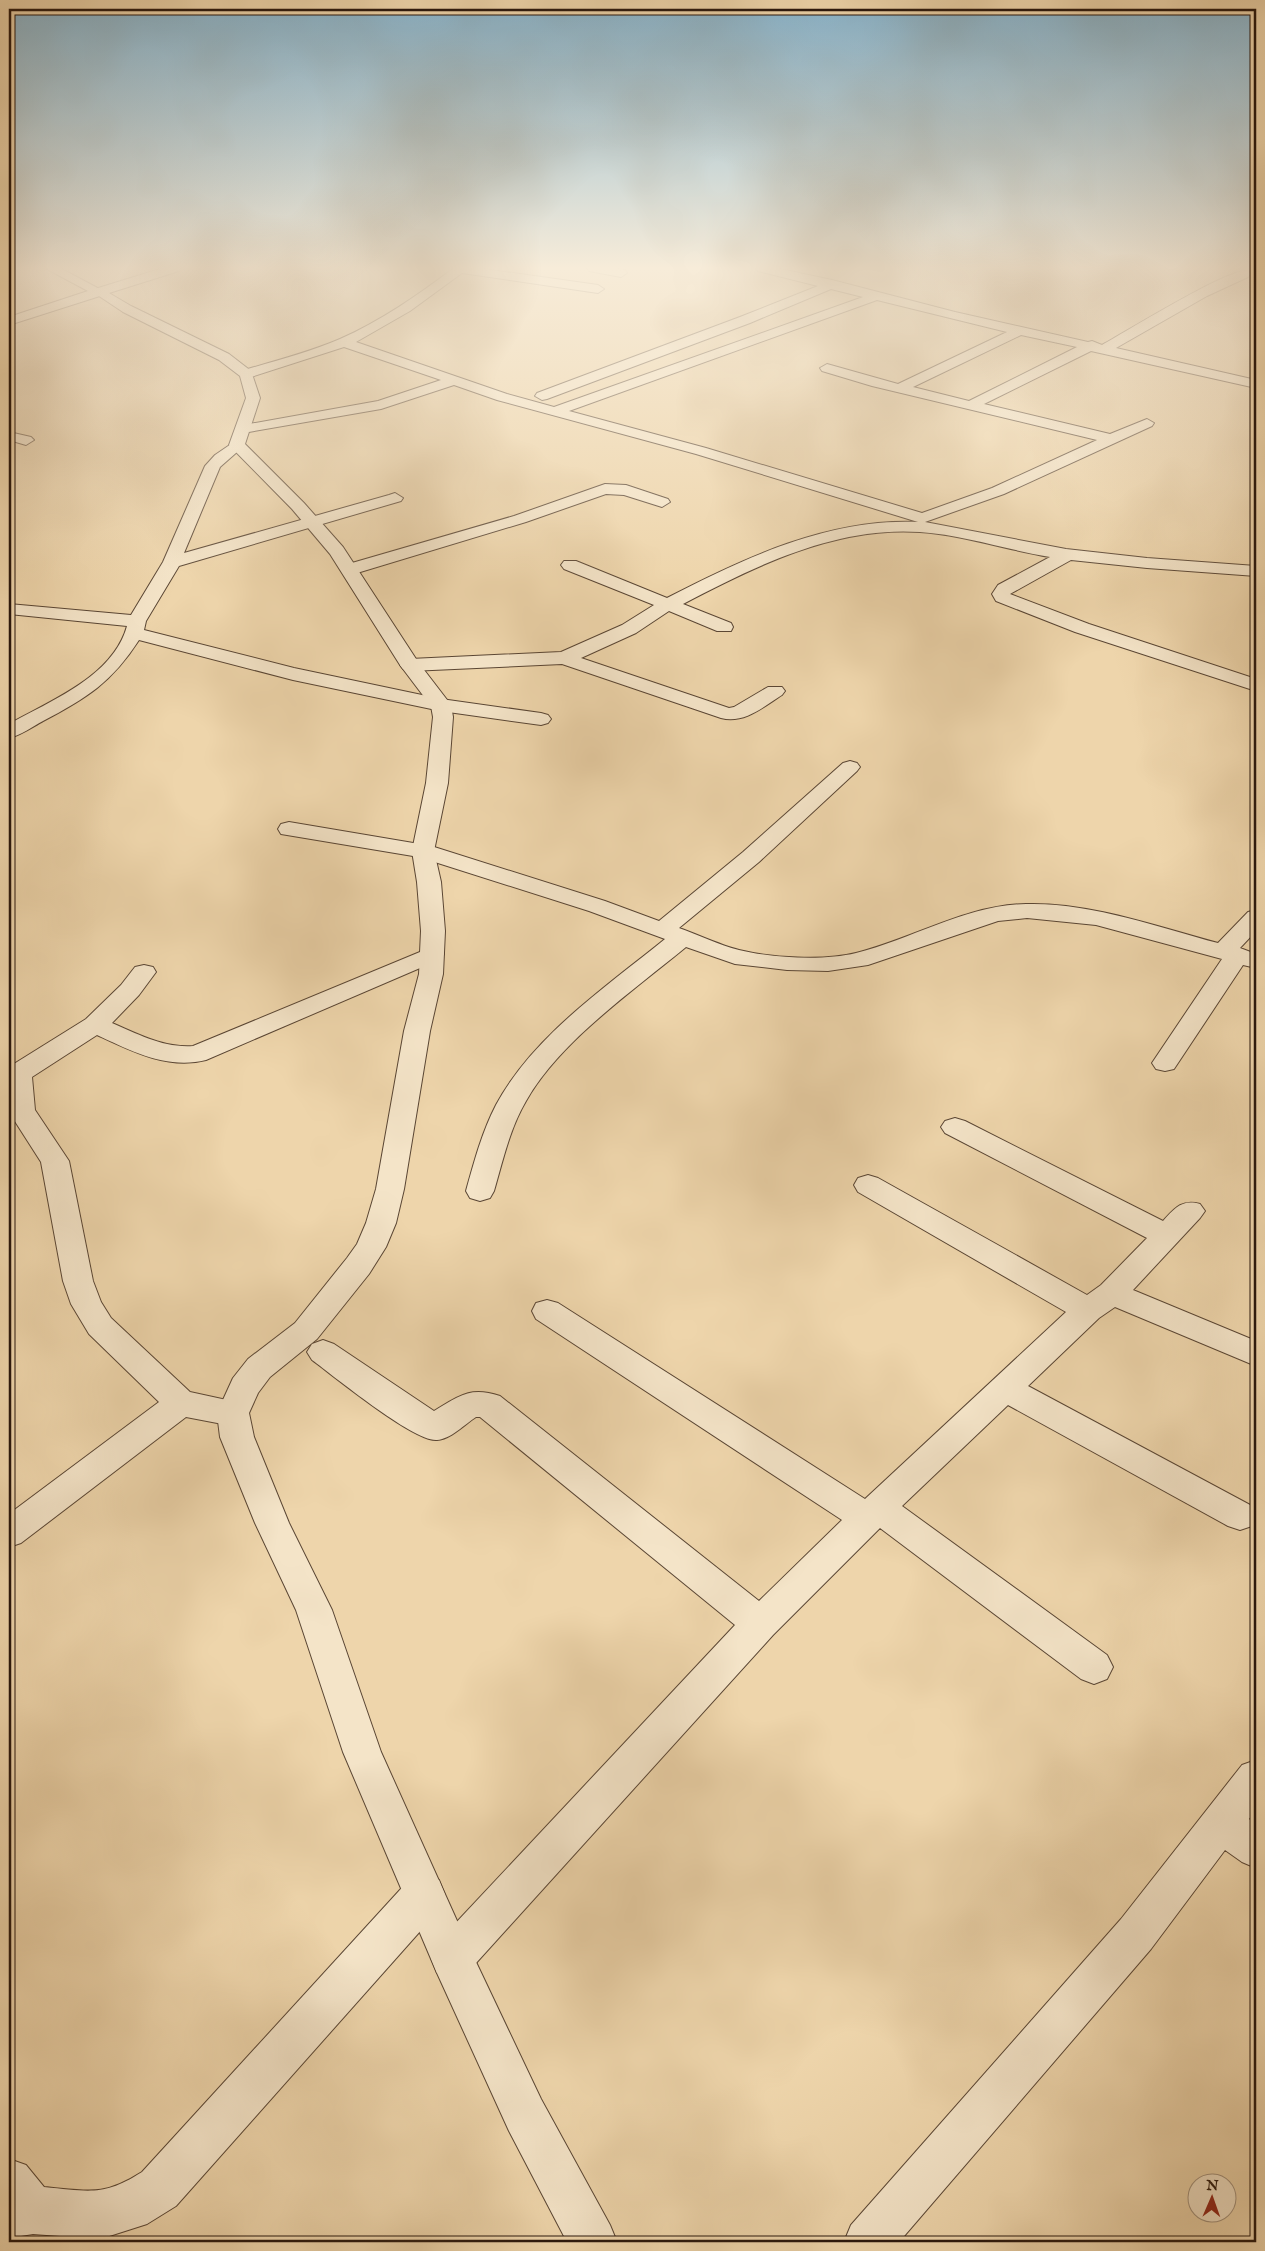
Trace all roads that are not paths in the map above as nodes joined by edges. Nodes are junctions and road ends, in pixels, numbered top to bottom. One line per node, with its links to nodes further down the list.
1 (249, 373): 9 (street)
2 (431, 373): 10 (street)
3 (604, 373): 13 (street)
4 (662, 373): 15 (street)
5 (846, 373): 12 (street)
6 (932, 373): 12 (street)
7 (1042, 373): 14 (street)
8 (1210, 373): 11 (street)
9 (246, 374): 18 (street)
10 (453, 381): 13 (street); 18 (street)
11 (1256, 384)
12 (901, 388): 14 (street)
13 (524, 403): 15 (street)
14 (972, 405): 19 (street)
15 (555, 411): 23 (street)
16 (1147, 423): 19 (street)
17 (9, 436): 20 (street)
18 (240, 437): 24 (street); 27 (street)
19 (1111, 439): 23 (street)
20 (26, 440)
21 (395, 498): 24 (street)
22 (662, 502): 29 (street)
23 (923, 518): 25 (street)
24 (313, 522): 27 (street); 29 (street)
25 (906, 526): 26 (street); 31 (street)
26 (1070, 554): 30 (street); 37 (street)
27 (172, 562): 33 (street)
28 (570, 565): 31 (street)
29 (350, 569): 36 (street)
30 (1256, 571)
31 (669, 604): 34 (street); 35 (street)
32 (9, 609): 33 (street)
33 (135, 627): 39 (street); 41 (street)
34 (724, 627)
35 (564, 658): 36 (street); 38 (street)
36 (410, 665): 39 (street)
37 (1256, 685)
38 (775, 691)
39 (441, 704): 40 (street); 44 (street)
40 (541, 719)
41 (9, 732)
42 (850, 767): 46 (street)
43 (289, 829): 44 (street)
44 (423, 850): 46 (street); 47 (street)
45 (1256, 917): 48 (street)
46 (672, 934): 48 (street); 55 (street)
47 (432, 954): 50 (street); 64 (street)
48 (1239, 956): 51 (street)
49 (144, 972): 50 (street)
50 (94, 1025): 52 (street)
51 (1166, 1063)
52 (12, 1074): 63 (street)
53 (954, 1127): 57 (street)
54 (868, 1185): 58 (street)
55 (480, 1191)
56 (1190, 1211): 57 (street)
57 (1166, 1235): 58 (street)
58 (1100, 1301): 61 (street); 62 (street)
59 (547, 1311): 65 (street)
60 (323, 1352): 68 (street)
61 (1256, 1354)
62 (1005, 1388): 65 (street); 66 (street)
63 (181, 1402): 64 (street); 67 (street)
64 (232, 1412): 73 (street)
65 (873, 1513): 68 (street); 69 (street)
66 (1240, 1516)
67 (9, 1533)
68 (760, 1624): 74 (street)
69 (1094, 1667)
70 (1256, 1778): 71 (street)
71 (1221, 1824): 72 (street); 77 (street)
72 (1256, 1848)
73 (424, 1895): 74 (street); 75 (street)
74 (452, 1958): 76 (street)
75 (17, 2202)
76 (593, 2242)
77 (868, 2242)

